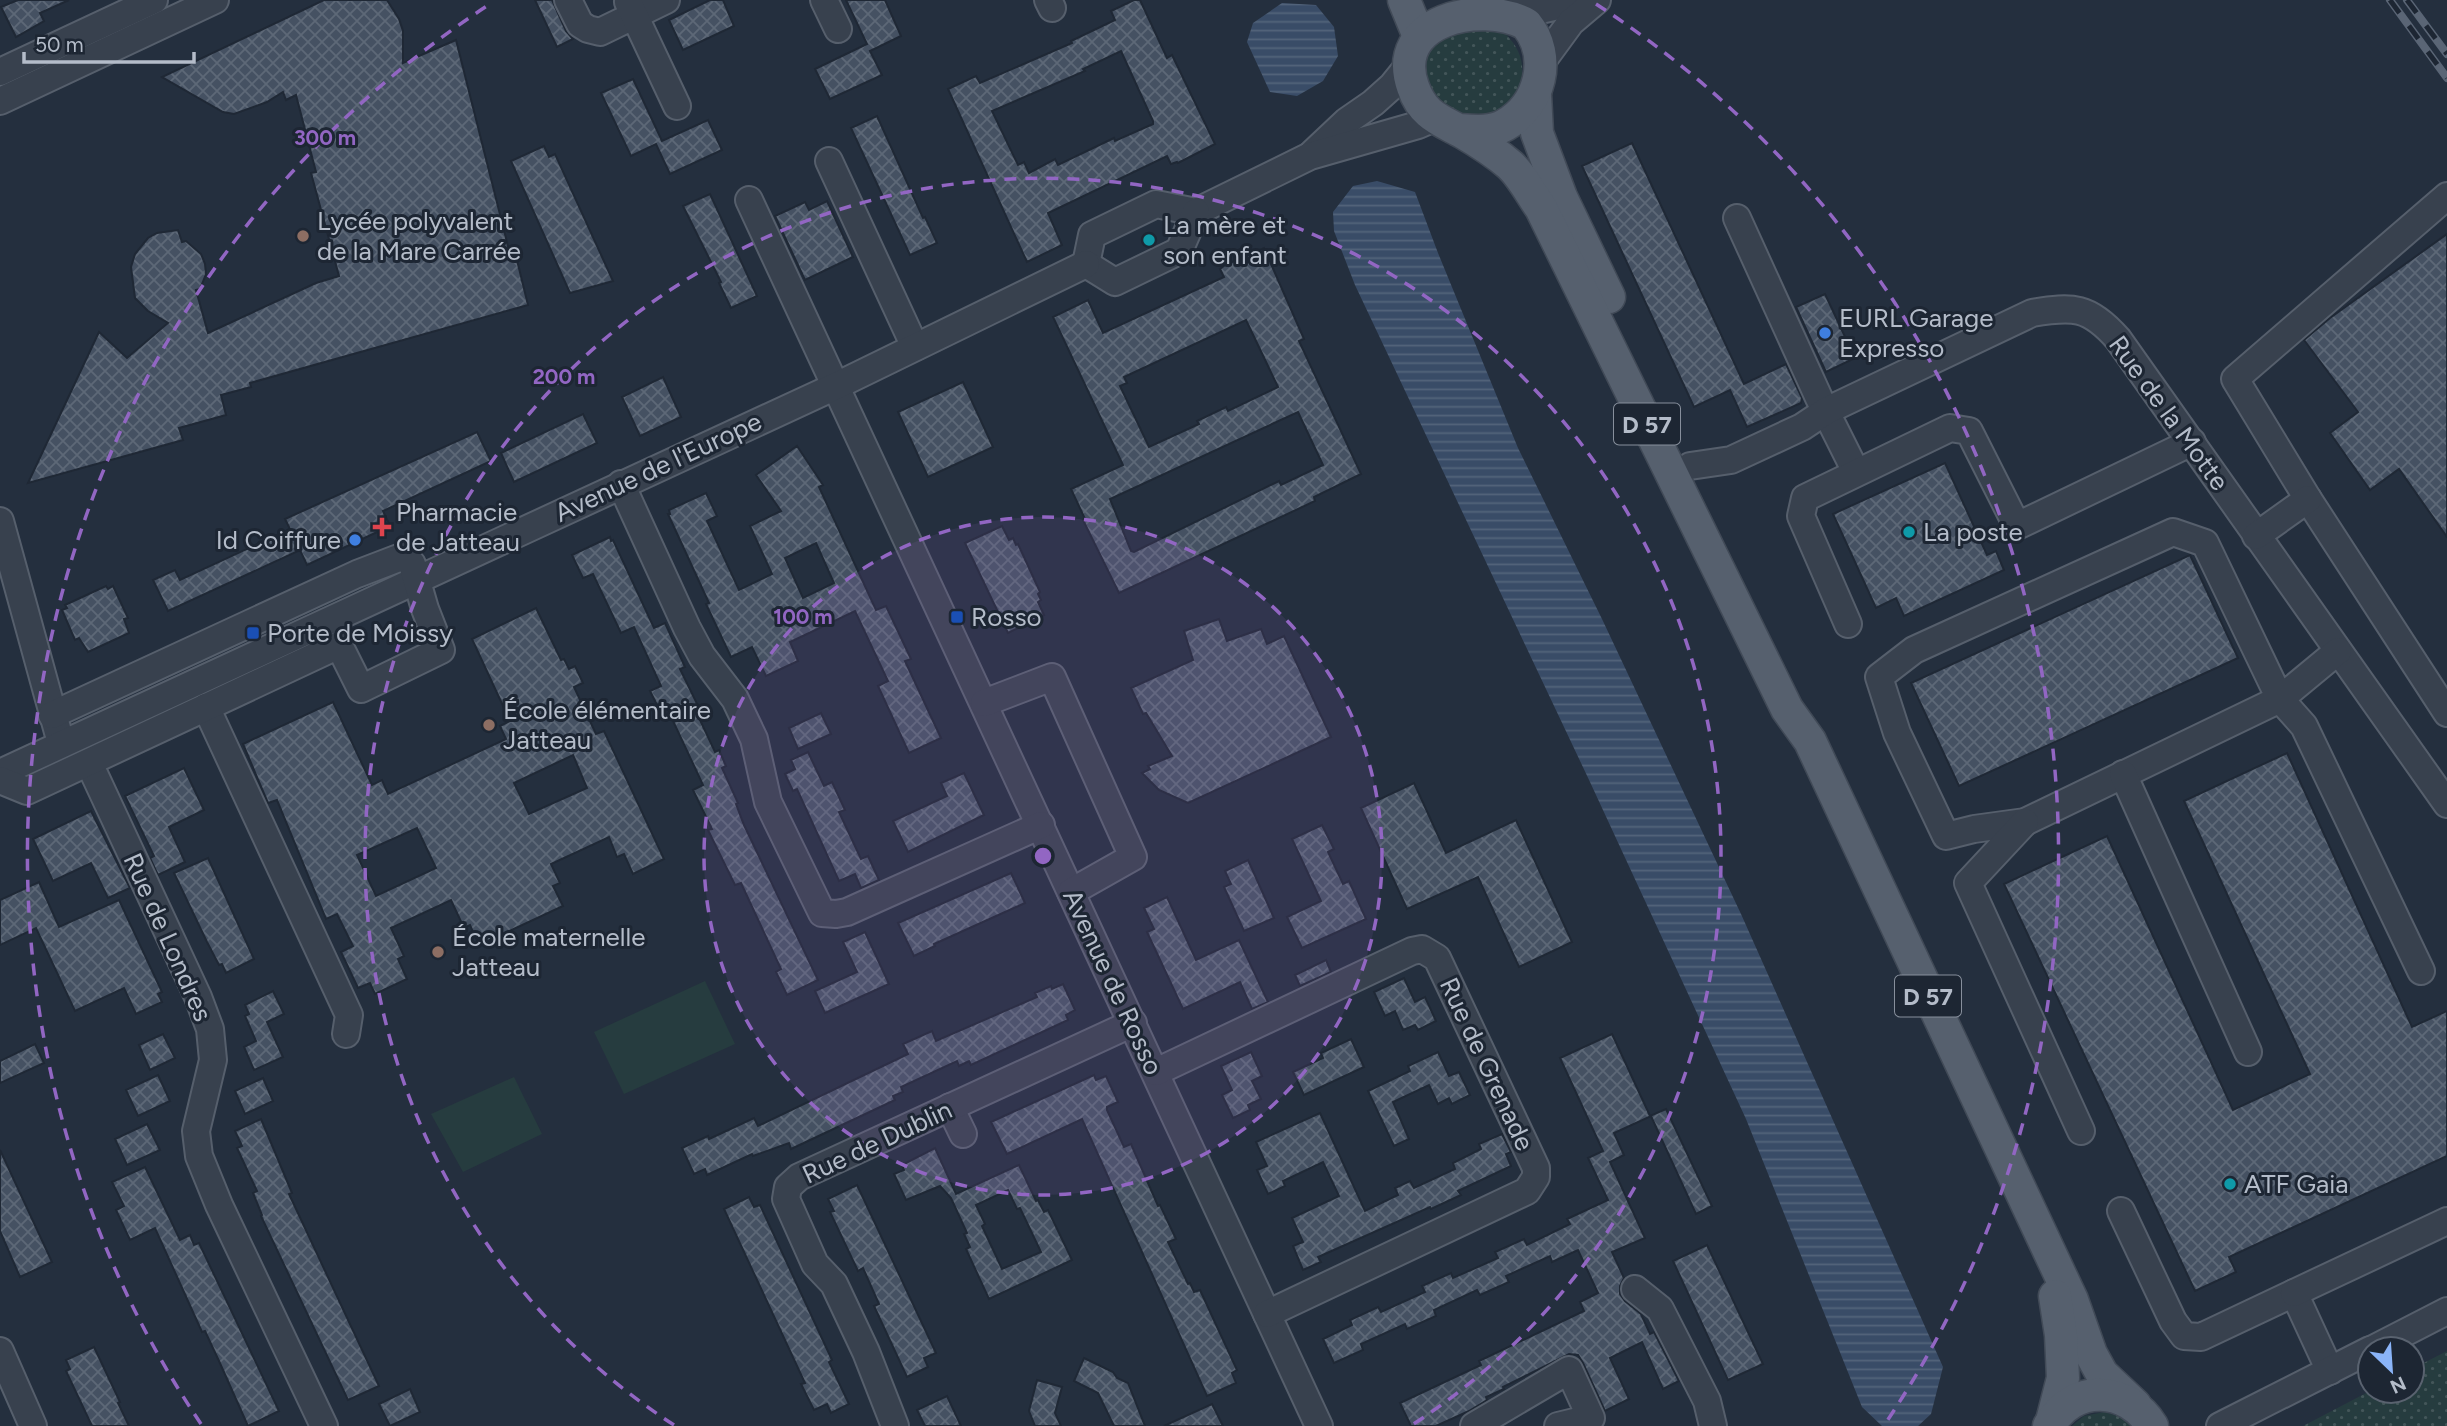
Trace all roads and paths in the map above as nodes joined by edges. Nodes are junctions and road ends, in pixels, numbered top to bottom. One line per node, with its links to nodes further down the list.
1 (215, 0): 9 (street)
2 (568, 0): 10 (street)
3 (666, 0): 10 (street)
4 (824, 0): 12 (street)
5 (1404, 0): 13 (main road)
6 (1473, 0): 11 (main road); 13 (main road)
7 (1585, 0): 11 (street)
8 (1597, 0): 14 (street)
9 (157, 8): 16 (street); 18 (street)
10 (631, 8): 19 (street)
11 (1510, 10): 14 (main road)
12 (838, 29)
13 (1418, 34): 15 (main road)
14 (1541, 64): 17 (main road)
15 (1409, 65): 20 (main road); 21 (street)
16 (0, 72)
17 (1535, 94): 20 (main road); 32 (main road, D 57)
18 (0, 101)
19 (677, 106)
20 (1446, 124): 21 (street); 48 (main road, D 57)
21 (1310, 156): 25 (street)
22 (829, 161): 28 (street)
23 (2447, 197): 35 (street)
24 (749, 200): 29 (street, Avenue de Rosso)
25 (1196, 212): 27 (street); 27 (street)
26 (1737, 218): 30 (street)
27 (1086, 264): 28 (street, Avenue de l'Europe)
28 (915, 347): 29 (street, Avenue de l'Europe)
29 (836, 386): 34 (street, Avenue de l'Europe); 44 (street, Avenue de Rosso)
30 (1826, 411): 31 (street, Rue de la Motte); 32 (street, Rue de la Motte); 33 (street)
31 (2192, 442): 33 (street); 37 (street, Rue de la Motte)
32 (1690, 466): 48 (main road, D 57)
33 (1856, 472): 41 (street)
34 (621, 484): 38 (street, Avenue de l'Europe); 56 (street)
35 (2308, 499): 37 (street); 46 (street)
36 (0, 521): 47 (street)
37 (2256, 536): 42 (street, Rue de la Motte)
38 (417, 579): 39 (street); 40 (street, Avenue de l'Europe); 45 (street)
39 (311, 597): 40 (street); 47 (street)
40 (323, 622): 49 (street, Avenue de l'Europe)
41 (1848, 624)
42 (2338, 651): 43 (street); 54 (street, Rue de la Motte)
43 (2280, 699): 52 (street); 55 (street); 58 (street)
44 (984, 703): 56 (street, Avenue de Rosso); 57 (street)
45 (206, 708): 50 (street); 60 (street)
46 (2447, 713)
47 (52, 715): 49 (street)
48 (1810, 741): 68 (main road, D 57)
49 (61, 744): 51 (street, Avenue de l'Europe)
50 (89, 763): 53 (street); 80 (street, Rue de Londres)
51 (0, 773)
52 (2123, 774): 55 (street); 61 (street)
53 (0, 780)
54 (2447, 804)
55 (2025, 822): 64 (street)
56 (1041, 825): 57 (street, Avenue de Rosso)
57 (1071, 892): 59 (street, Avenue de Rosso)
58 (2421, 971)
59 (1133, 1023): 62 (street, Avenue de Rosso); 63 (street, Rue de Dublin)
60 (346, 1034)
61 (2248, 1052)
62 (1156, 1072): 72 (street, Avenue de Rosso); 72 (street, Rue de Grenade)
63 (950, 1107): 65 (street); 81 (street, Rue de Dublin)
64 (2081, 1131)
65 (963, 1134)
66 (2121, 1211): 70 (street)
67 (2447, 1221): 70 (street)
68 (2046, 1250): 77 (main road, D 57); 78 (main road, D 57)
69 (1635, 1289): 85 (street)
70 (2294, 1293): 76 (street)
71 (2447, 1311): 73 (street)
72 (1267, 1314): 82 (street, Avenue de Rosso)
73 (2400, 1335)
74 (1, 1358): 79 (street)
75 (2356, 1358): 76 (street)
76 (2330, 1371): 86 (street)
77 (2144, 1415): 78 (main road)
78 (2050, 1424)
79 (33, 1426)
80 (324, 1426)
81 (895, 1426)
82 (1319, 1426)
83 (1474, 1426): 84 (street)
84 (1558, 1426)
85 (1713, 1426)
86 (2220, 1426)

